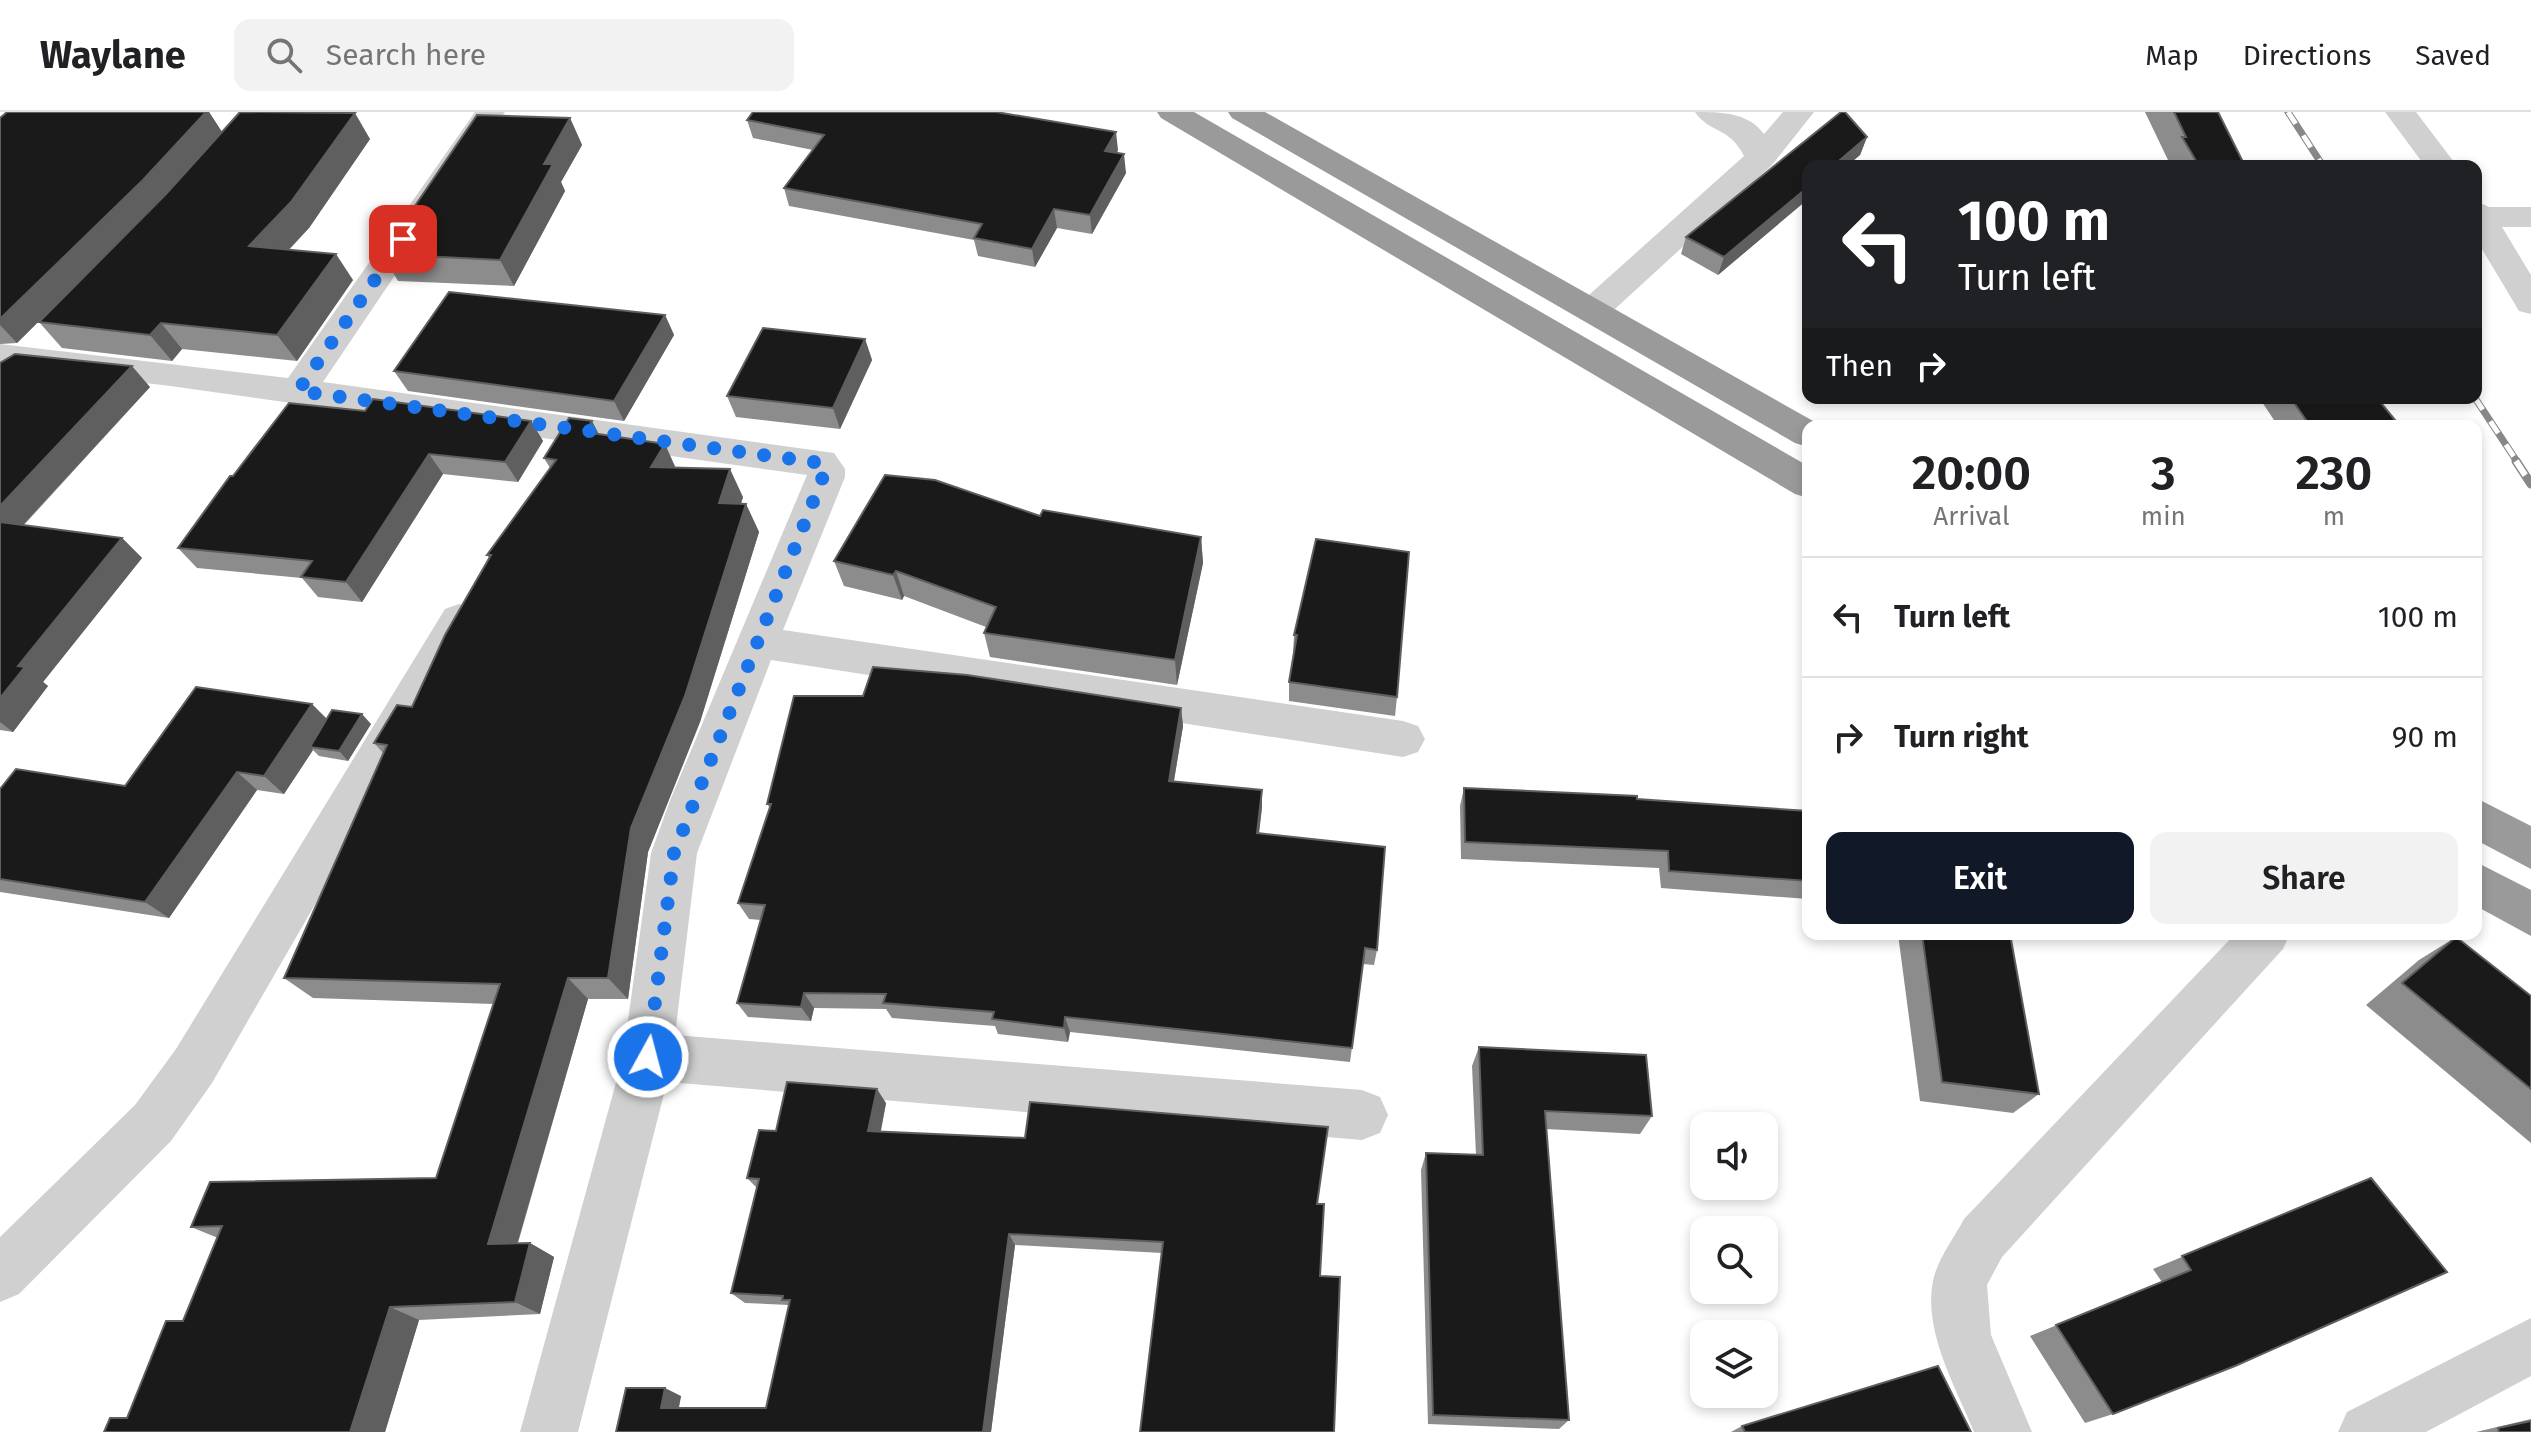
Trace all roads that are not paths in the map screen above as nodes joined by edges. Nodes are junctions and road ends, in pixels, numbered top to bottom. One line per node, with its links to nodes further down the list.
1 (490, 112): 16 (street)
2 (1172, 112): 20 (highway)
3 (1243, 112): 13 (highway)
4 (1710, 112): 7 (street)
5 (1799, 112): 7 (street)
6 (2400, 112): 8 (street)
7 (1761, 158): 13 (street)
8 (2436, 160)
9 (2482, 214): 10 (street)
10 (2531, 217)
11 (2482, 221): 12 (street)
12 (2531, 303)
13 (1592, 311): 18 (highway)
14 (25, 349): 15 (street); 16 (street)
15 (0, 385)
16 (298, 391): 17 (street)
17 (573, 429): 19 (street); 22 (street)
18 (1802, 431)
19 (549, 469)
20 (1802, 480)
21 (477, 590): 31 (street)
22 (757, 642): 23 (street); 29 (street)
23 (1403, 739)
24 (2482, 820): 25 (highway)
25 (2531, 849)
26 (2482, 886): 27 (highway)
27 (2531, 915)
28 (2260, 940): 35 (street)
29 (648, 1057): 30 (street); 34 (street)
30 (1362, 1115)
31 (0, 1275)
32 (2531, 1346): 33 (street)
33 (2381, 1429)
34 (549, 1432)
35 (2003, 1432)

